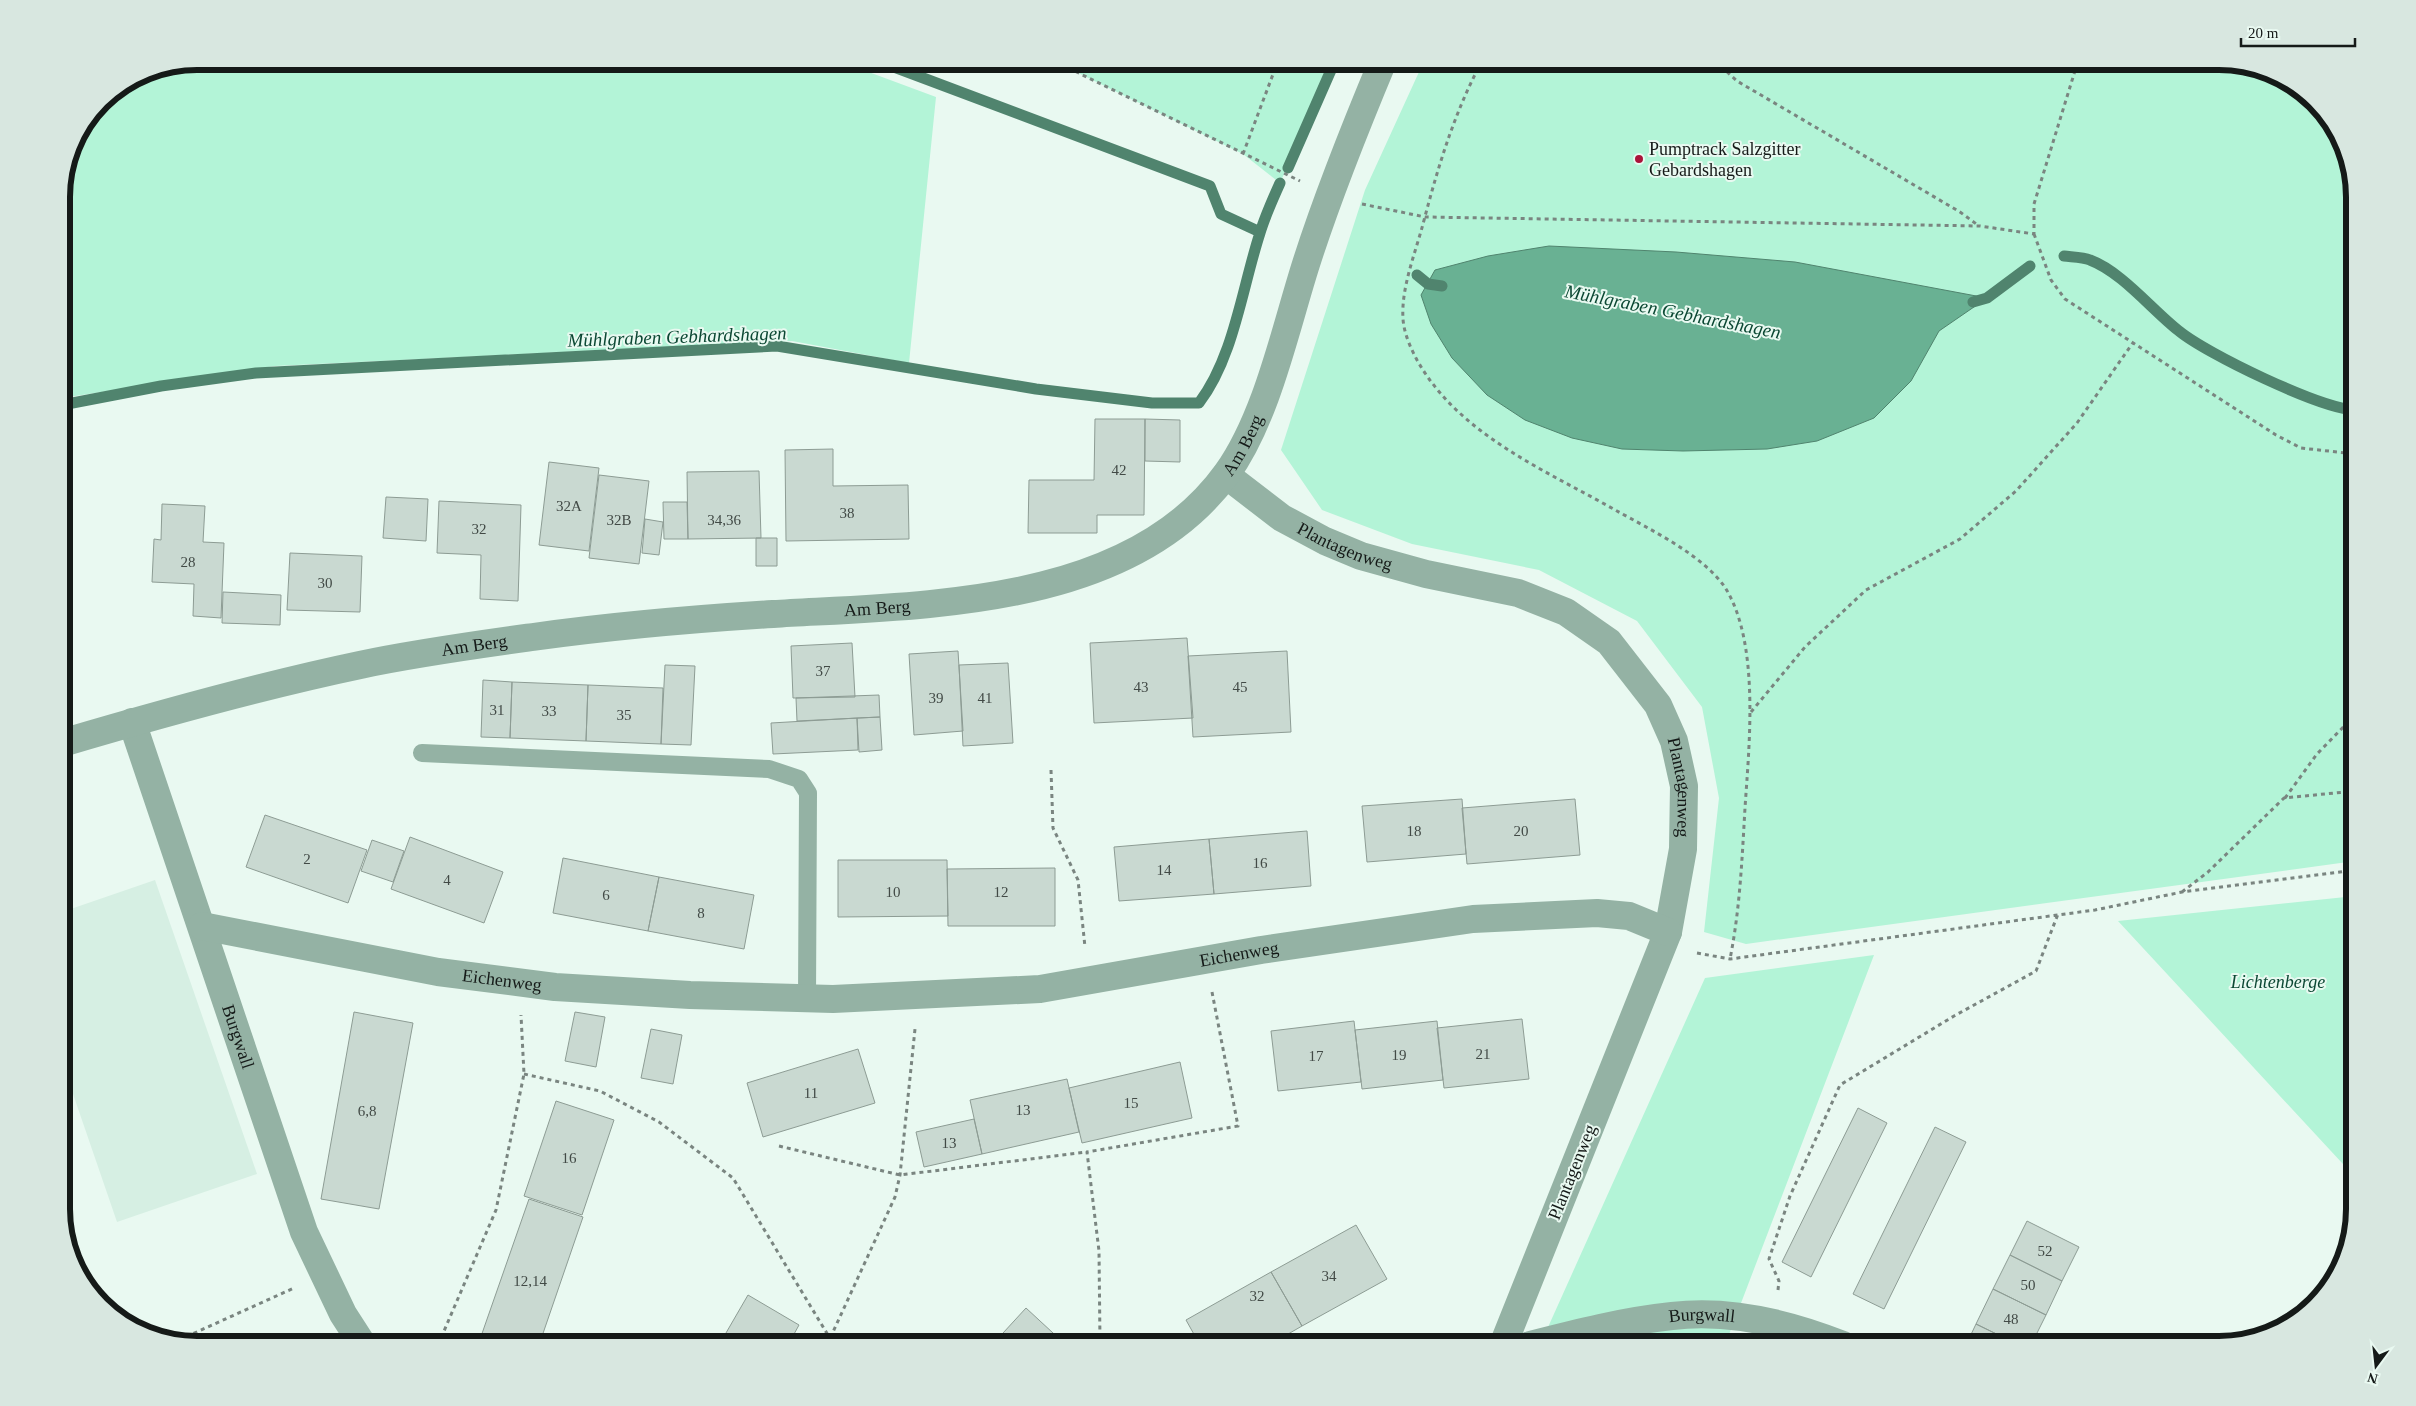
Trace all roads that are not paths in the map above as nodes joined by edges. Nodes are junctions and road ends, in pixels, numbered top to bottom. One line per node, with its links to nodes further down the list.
1 (1379, 70): 2 (street, Am Berg)
2 (1226, 475): 3 (street, Am Berg); 7 (street, Plantagenweg)
3 (132, 722): 4 (street, Am Berg); 6 (street, Burgwall)
4 (70, 741)
5 (422, 753): 8 (lane)
6 (202, 926): 8 (street, Eichenweg); 9 (street, Burgwall)
7 (1668, 932): 8 (street, Eichenweg); 10 (street, Plantagenweg)
8 (807, 998)
9 (357, 1336)
10 (1507, 1336)
11 (1565, 1336): 12 (street, Burgwall)
12 (1820, 1336)

